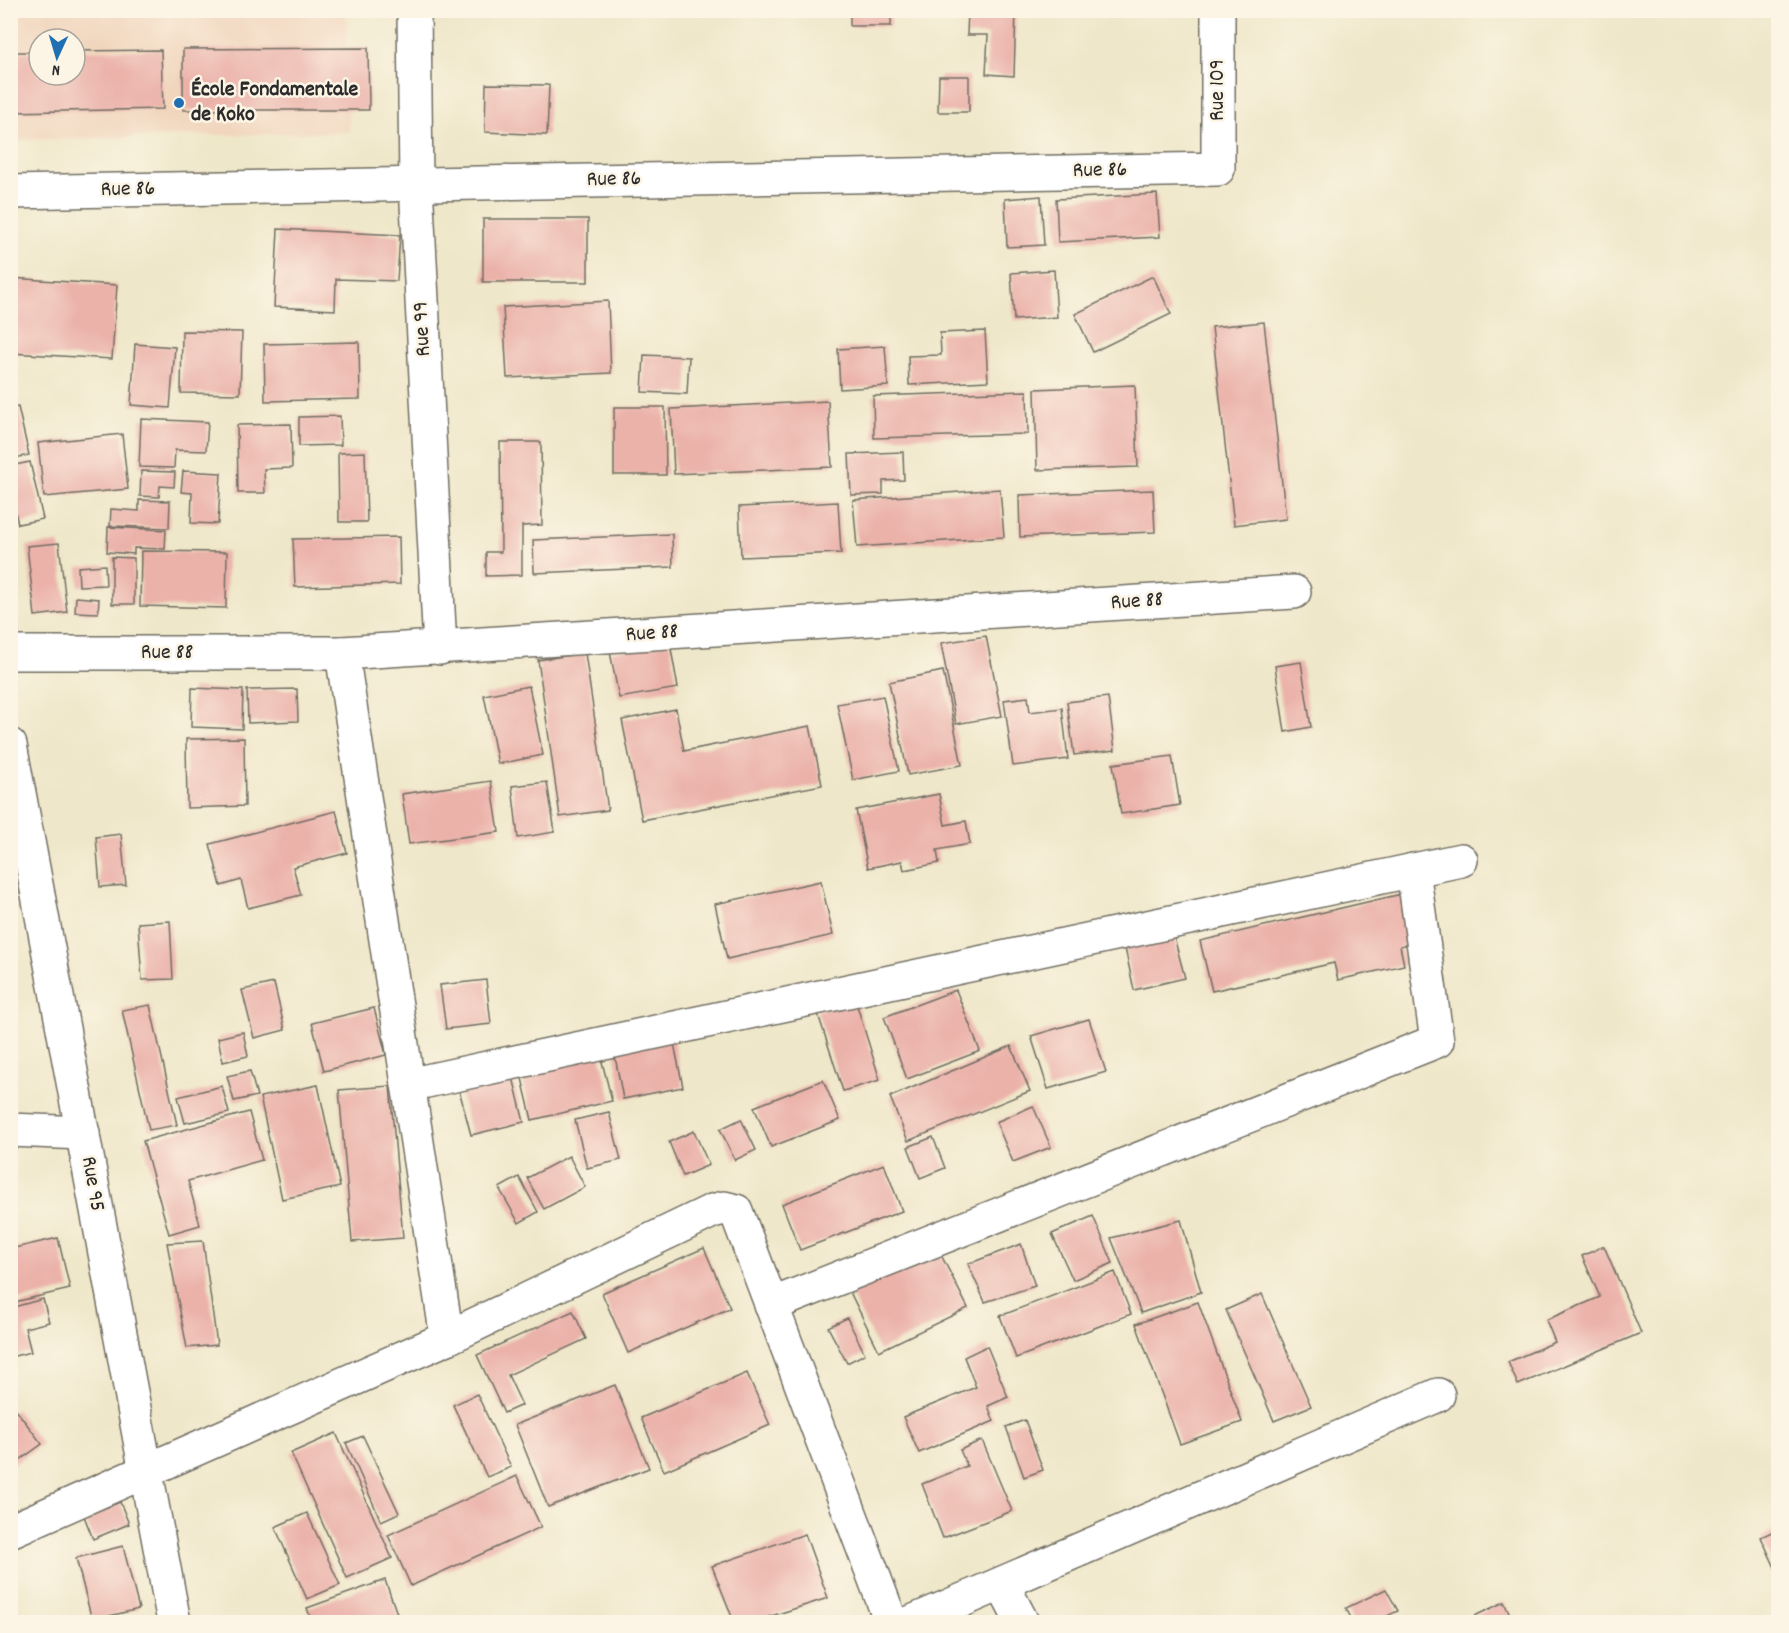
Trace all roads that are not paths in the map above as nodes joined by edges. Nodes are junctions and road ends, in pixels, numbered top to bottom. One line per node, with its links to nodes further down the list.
1 (414, 10): 4 (street, Rue 99)
2 (1218, 10): 3 (street, Rue 109)
3 (1218, 169): 4 (street, Rue 86)
4 (416, 184): 5 (street, Rue 86); 7 (street, Rue 99)
5 (10, 192)
6 (1294, 592): 7 (street, Rue 88)
7 (440, 648): 9 (street, Rue 88)
8 (10, 653): 9 (street, Rue 88)
9 (342, 653): 13 (street)
10 (10, 745): 15 (street, Rue 95)
11 (1461, 860): 12 (street)
12 (1413, 870): 13 (street); 16 (street)
13 (408, 1085): 17 (street)
14 (10, 1130): 15 (street)
15 (83, 1133): 19 (street, Rue 95)
16 (771, 1305): 17 (street); 23 (street)
17 (447, 1338): 19 (street)
18 (1438, 1395): 21 (street)
19 (144, 1472): 20 (street); 22 (street, Rue 95)
20 (10, 1531)
21 (1002, 1584): 24 (street); 25 (street)
22 (174, 1623)
23 (891, 1623)
24 (912, 1623)
25 (1022, 1623)

